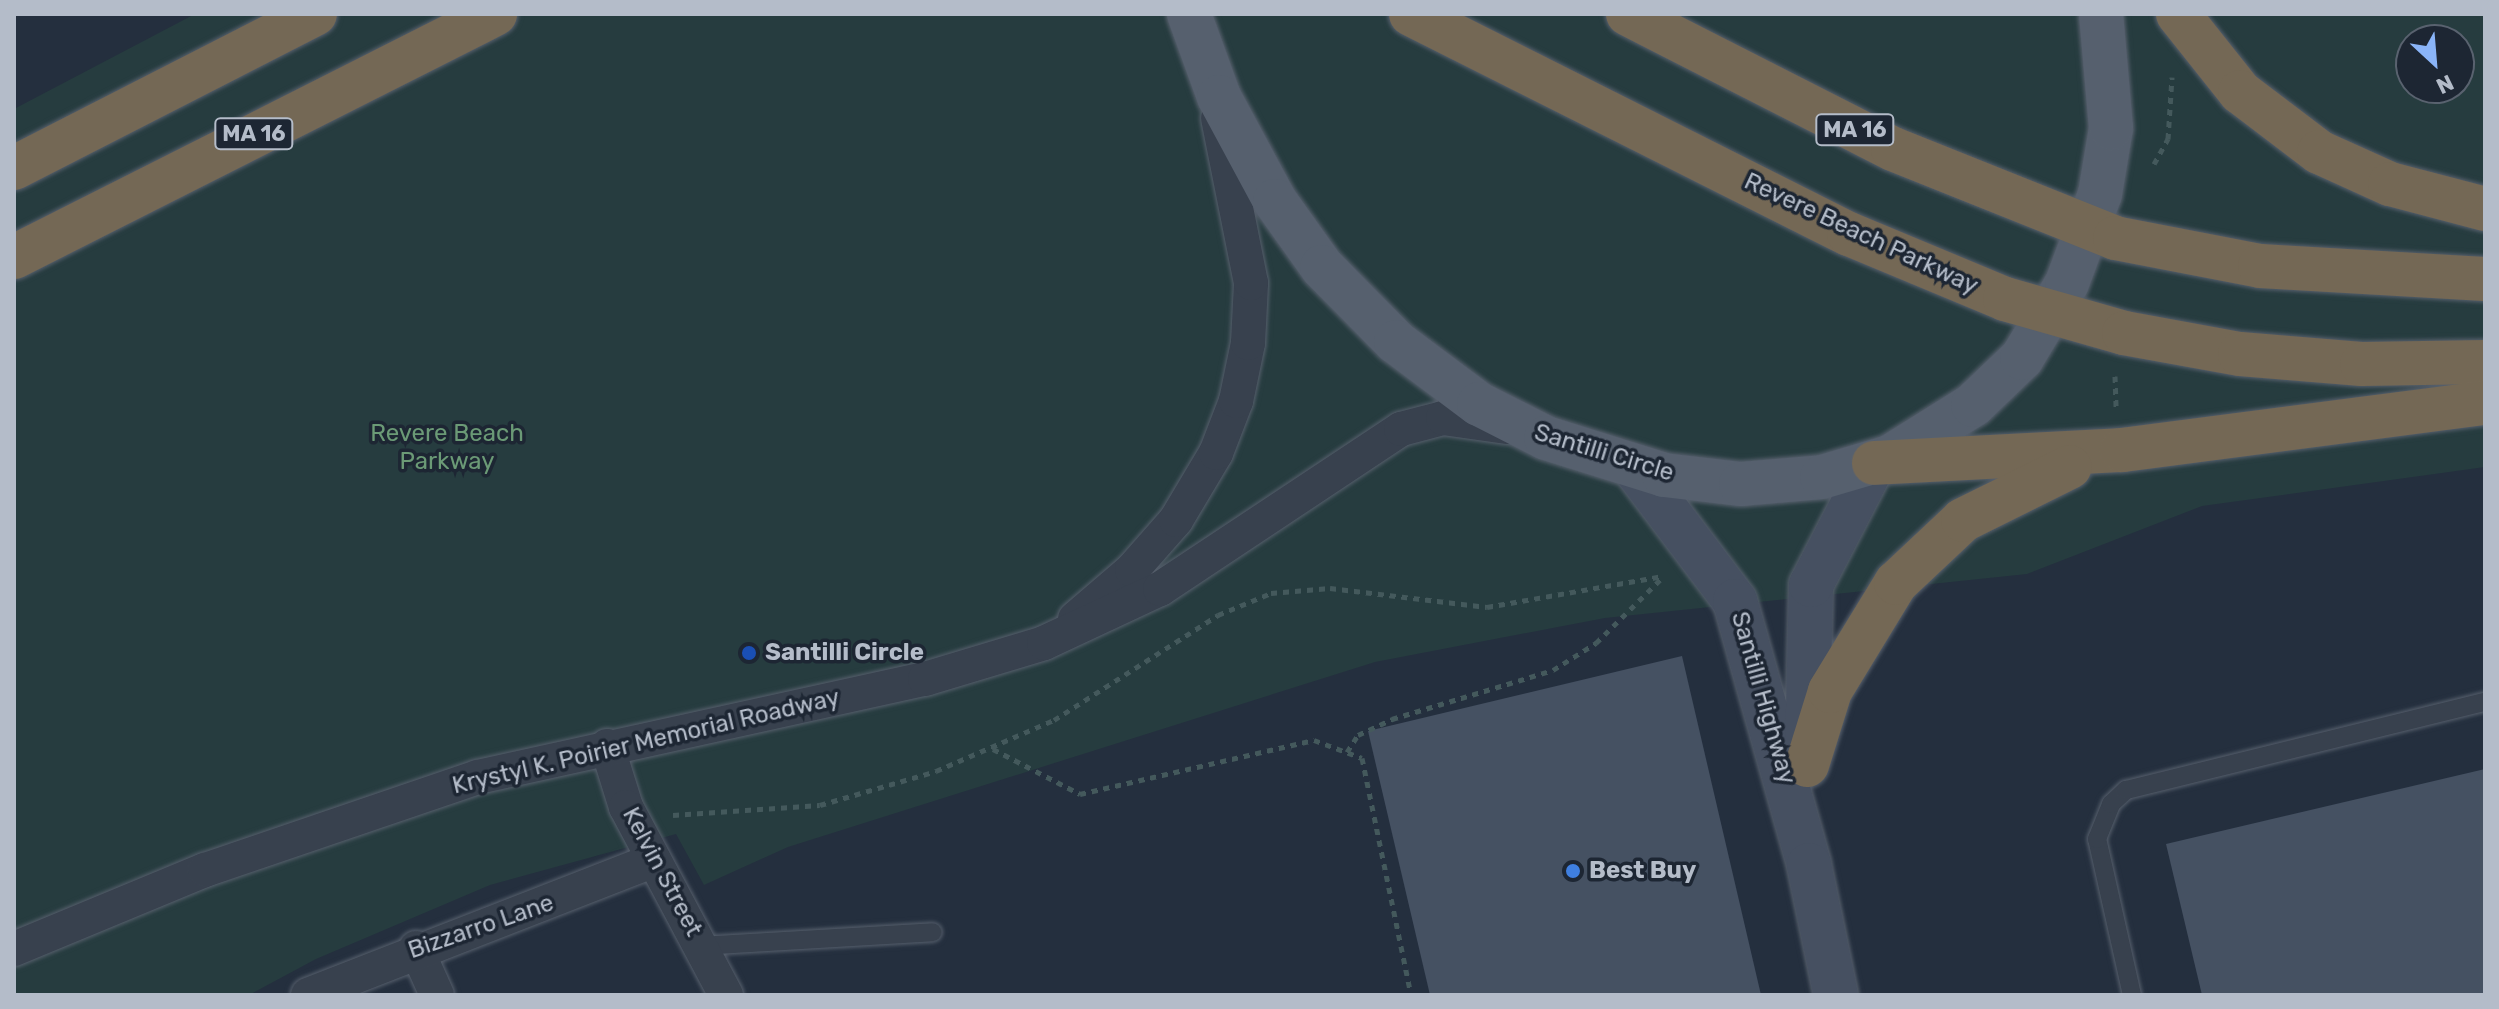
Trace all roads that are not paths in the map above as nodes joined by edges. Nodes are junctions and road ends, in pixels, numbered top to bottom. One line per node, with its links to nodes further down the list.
1 (315, 14): 8 (highway)
2 (495, 14): 11 (highway, MA 16)
3 (1411, 14): 13 (highway, Revere Beach Parkway)
4 (1628, 14): 10 (highway, MA 16)
5 (2101, 14): 10 (main road, Santilli Circle)
6 (2178, 14): 9 (highway)
7 (1194, 31): 16 (main road, Santilli Circle); 20 (street, Krystyl K. Poirier Memorial Roadway)
8 (14, 168)
9 (2485, 209)
10 (2089, 229): 12 (highway, MA 16); 13 (main road, Santilli Circle)
11 (14, 257)
12 (2485, 279)
13 (2052, 314): 14 (highway, Revere Beach Parkway); 18 (main road, Santilli Circle)
14 (2485, 362)
15 (2485, 403): 17 (highway)
16 (1532, 432): 19 (main road, Santilli Circle); 20 (street, Krystyl K. Poirier Memorial Roadway)
17 (2120, 436): 18 (highway); 23 (highway)
18 (1874, 463): 19 (main road, Santilli Circle); 23 (main road, Santilli Highway)
19 (1634, 467): 25 (main road, Santilli Highway)
20 (1014, 652): 22 (street, Krystyl K. Poirier Memorial Roadway)
21 (2485, 702): 34 (lane)
22 (607, 746): 24 (street, Kelvin Street); 29 (street, Krystyl K. Poirier Memorial Roadway)
23 (1807, 765): 25 (main road, Santilli Highway)
24 (654, 860): 27 (street, Kelvin Street); 28 (street, Bizzarro Lane)
25 (1809, 865): 33 (main road, Santilli Highway)
26 (933, 932): 27 (lane)
27 (700, 946): 32 (street, Kelvin Street)
28 (416, 948): 30 (street, Bizzarro Lane); 31 (street)
29 (14, 949)
30 (308, 995)
31 (437, 995)
32 (726, 995)
33 (1836, 995)
34 (2132, 995)

